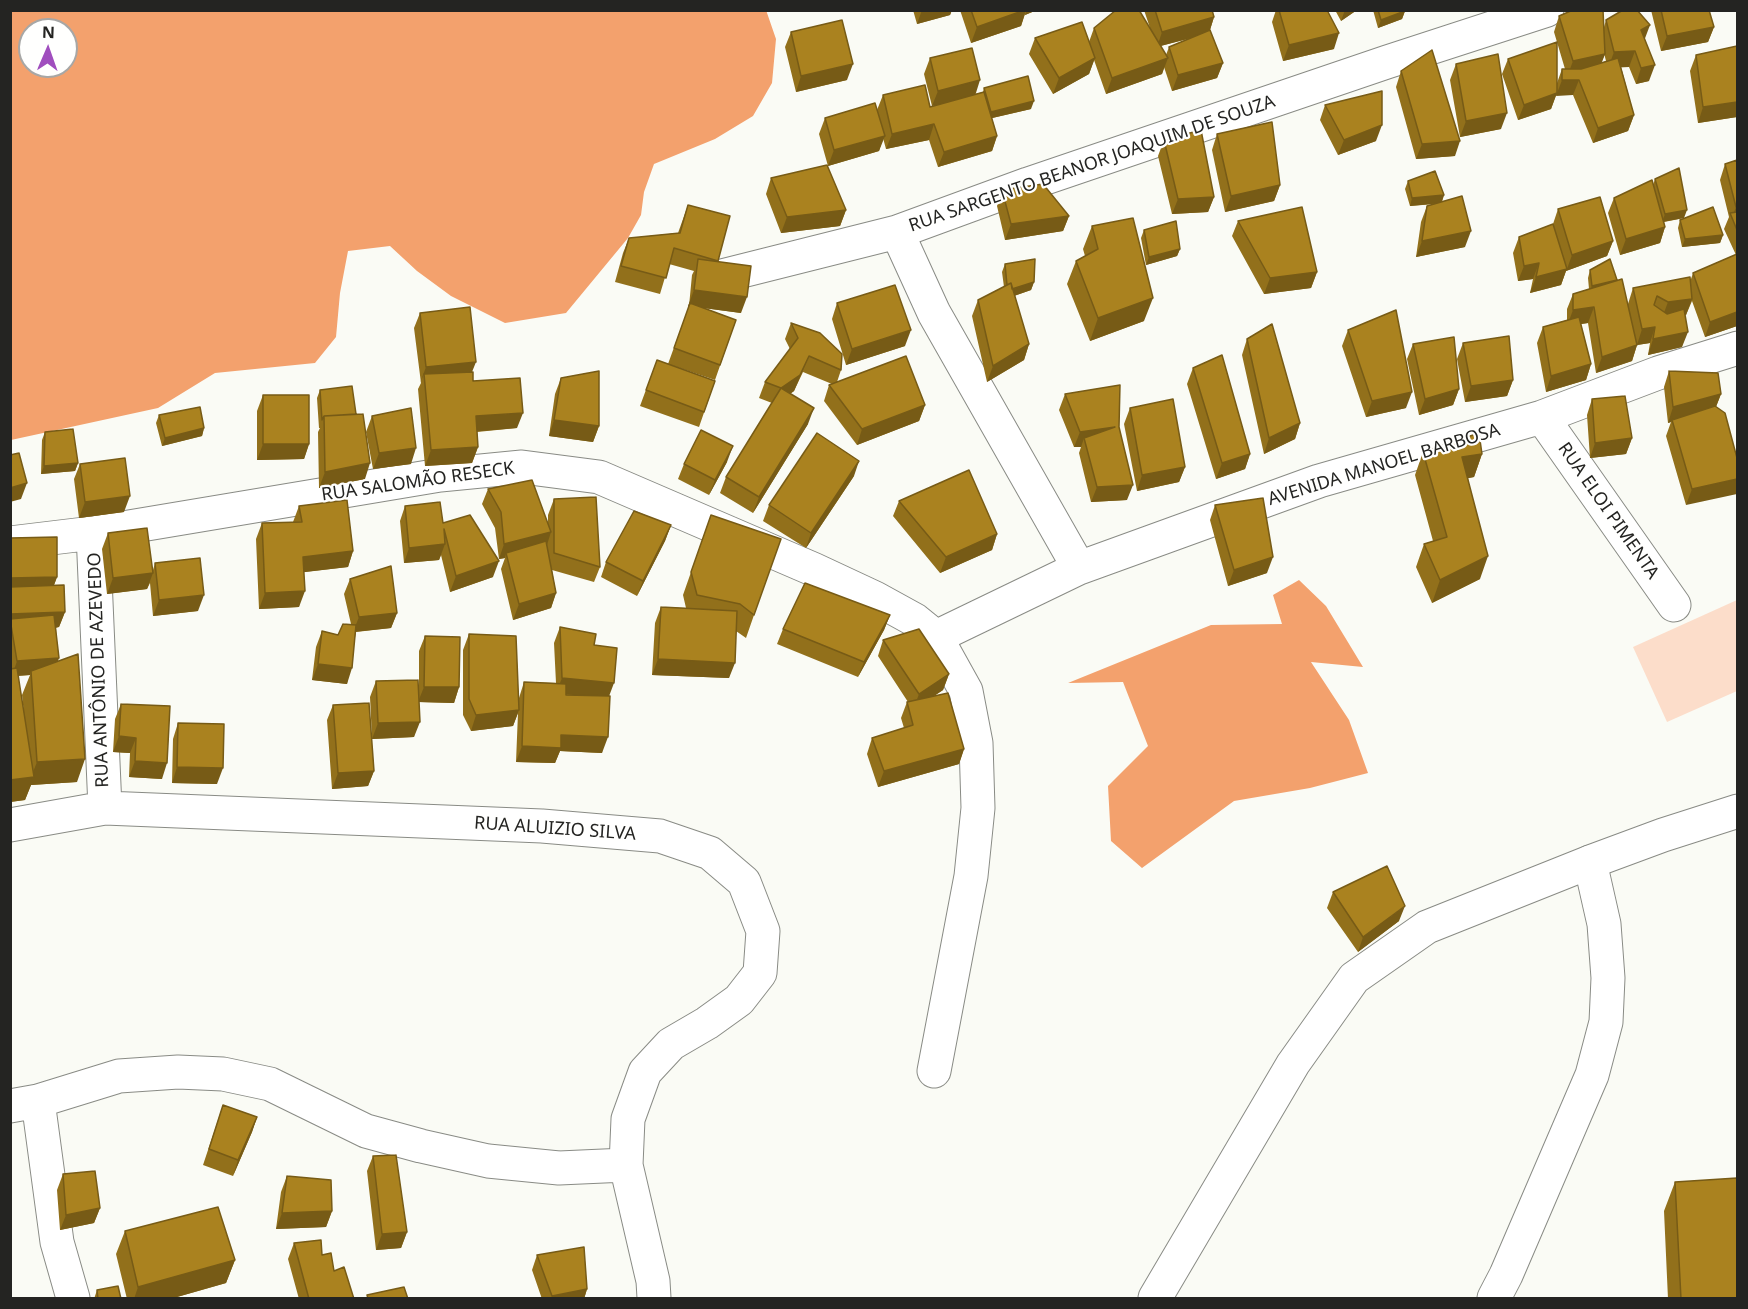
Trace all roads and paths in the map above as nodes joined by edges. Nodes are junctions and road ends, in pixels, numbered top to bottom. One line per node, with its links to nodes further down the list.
1 (1547, 10): 2 (street, RUA SARGENTO BEANOR JOAQUIM DE SOUZA)
2 (897, 232): 3 (street); 8 (street, RUA SARGENTO BEANOR JOAQUIM DE SOUZA)
3 (718, 277)
4 (1737, 348): 5 (street, AVENIDA MANOEL BARBOSA)
5 (1542, 417): 8 (street, AVENIDA MANOEL BARBOSA); 9 (street, RUA ELOI PIMENTA)
6 (93, 533): 7 (street, RUA SALOMÃO RESECK); 10 (street, RUA SALOMÃO RESECK); 11 (street, RUA ANTÔNIO DE AZEVEDO)
7 (10, 543)
8 (1079, 568): 10 (street, AVENIDA MANOEL BARBOSA)
9 (1674, 605)
10 (936, 637): 15 (street)
11 (105, 808): 13 (street, RUA ALUIZIO SILVA); 17 (street, RUA ALUIZIO SILVA)
12 (1737, 811): 14 (street)
13 (10, 825)
14 (1590, 862): 20 (street); 21 (street)
15 (934, 1071)
16 (24, 1104): 17 (street); 18 (street)
17 (626, 1166): 19 (street, RUA ALUIZIO SILVA)
18 (73, 1299)
19 (654, 1299)
20 (1155, 1299)
21 (1494, 1299)

